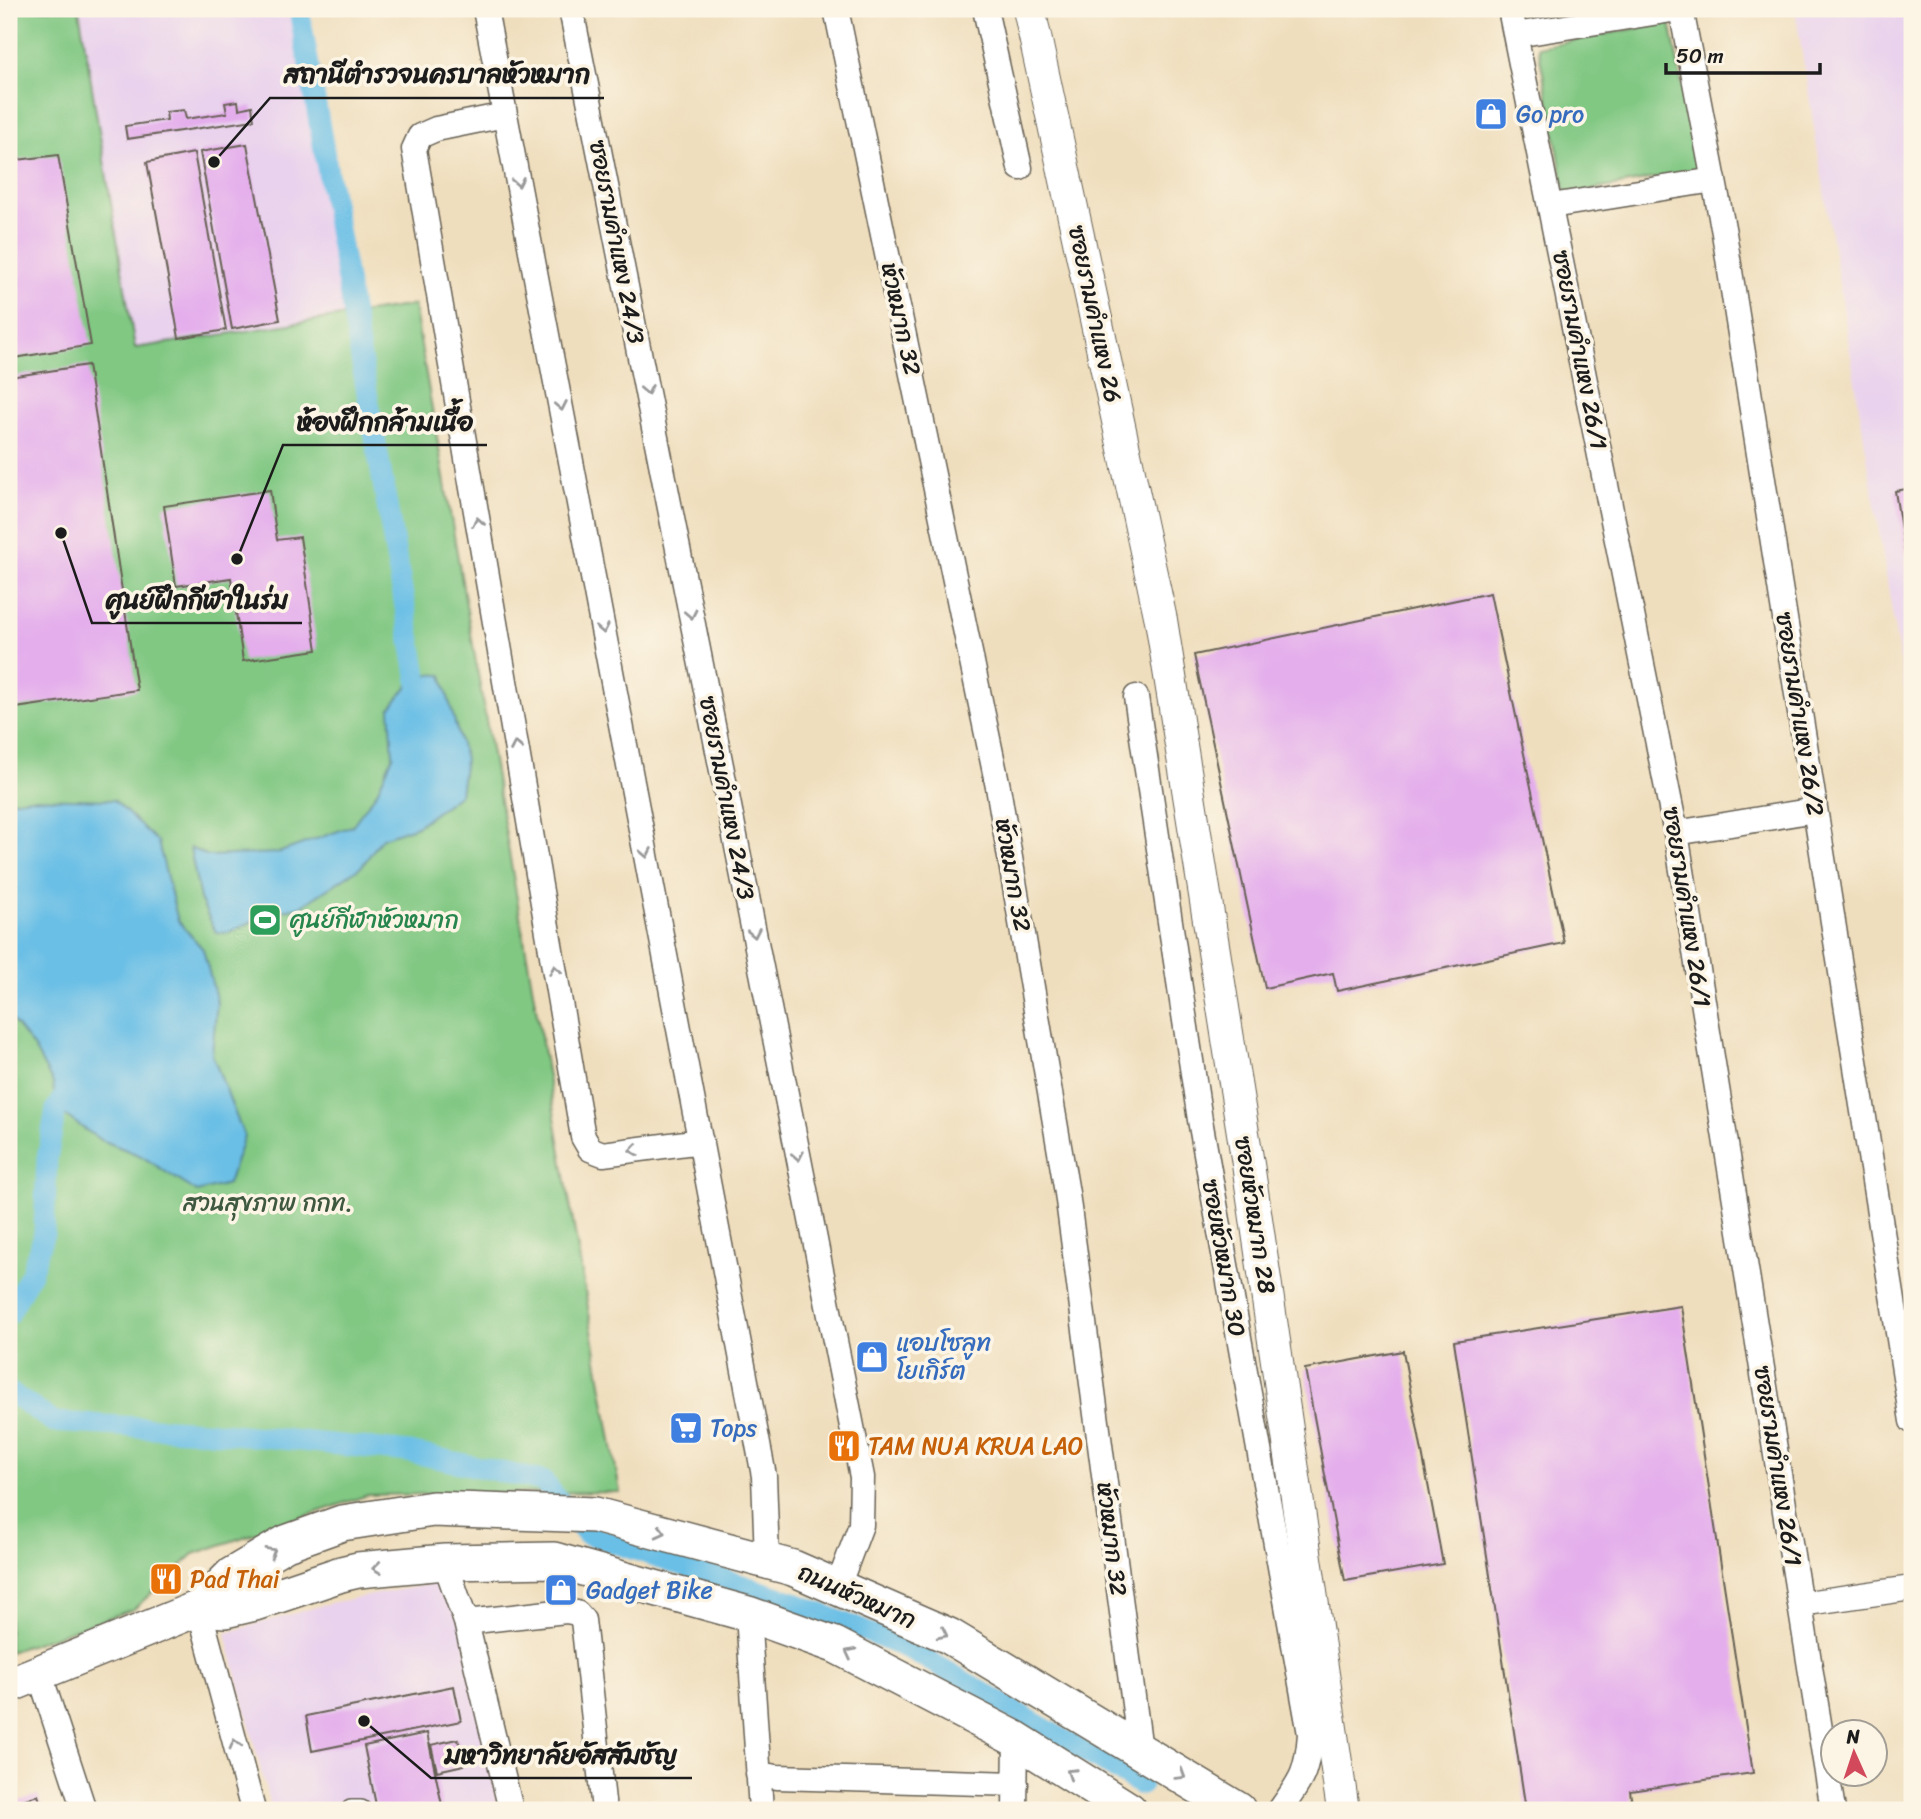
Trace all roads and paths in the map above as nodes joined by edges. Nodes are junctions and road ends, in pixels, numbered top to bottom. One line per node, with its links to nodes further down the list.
1 (485, 9): 9 (street)
2 (571, 9): 24 (street, ซอยรามคำแหง 24/3, one-way to 24)
3 (836, 9): 32 (street, หัวหมาก 32)
4 (985, 9): 10 (street)
5 (1029, 9): 13 (street, ซอยรามคำแหง 26)
6 (1510, 9): 8 (street, ซอยรามคำแหง 26/1)
7 (1679, 9): 8 (street); 11 (street, ซอยรามคำแหง 26/2)
8 (1516, 35): 12 (street, ซอยรามคำแหง 26/1)
9 (505, 115): 17 (street, one-way to 17); 17 (street, one-way to 9)
10 (1020, 168)
11 (1714, 180): 12 (street); 15 (street, ซอยรามคำแหง 26/2)
12 (1551, 206): 16 (street, ซอยรามคำแหง 26/1)
13 (1161, 620): 46 (street, ซอยหัวหมาก 28)
14 (1136, 697): 45 (street, ซอยหัวหมาก 30)
15 (1815, 810): 16 (street); 18 (street, ซอยรามคำแหง 26/2)
16 (1676, 833): 26 (street, ซอยรามคำแหง 26/1)
17 (701, 1141): 21 (street)
18 (1912, 1421)
19 (433, 1509): 20 (main road, ถนนหัวหมาก); 23 (main road); 27 (main road, ถนนหัวหมาก, one-way to 19)
20 (539, 1513): 21 (main road, ถนนหัวหมาก, one-way to 21); 22 (main road)
21 (767, 1559): 24 (main road, ถนนหัวหมาก)
22 (532, 1560): 23 (main road); 28 (main road)
23 (444, 1562): 27 (main road, one-way to 27); 29 (street)
24 (838, 1586): 32 (main road, ถนนหัวหมาก, one-way to 32)
25 (1912, 1588): 26 (street)
26 (1800, 1604): 47 (street, ซอยรามคำแหง 26/1)
27 (199, 1608): 30 (main road); 36 (street, one-way to 27)
28 (748, 1614): 31 (main road, one-way to 28); 33 (street)
29 (466, 1622): 39 (street); 40 (street)
30 (24, 1678): 35 (street)
31 (1016, 1738): 34 (street); 43 (main road, one-way to 31)
32 (1140, 1749): 44 (main road, ถนนหัวหมาก, one-way to 44)
33 (758, 1774): 34 (street); 41 (street)
34 (1016, 1784): 42 (street)
35 (84, 1810)
36 (253, 1810)
37 (351, 1810): 38 (street)
38 (361, 1810)
39 (511, 1810)
40 (604, 1810)
41 (761, 1810)
42 (1016, 1810)
43 (1129, 1810)
44 (1238, 1810)
45 (1280, 1810)
46 (1343, 1810)
47 (1833, 1810)

